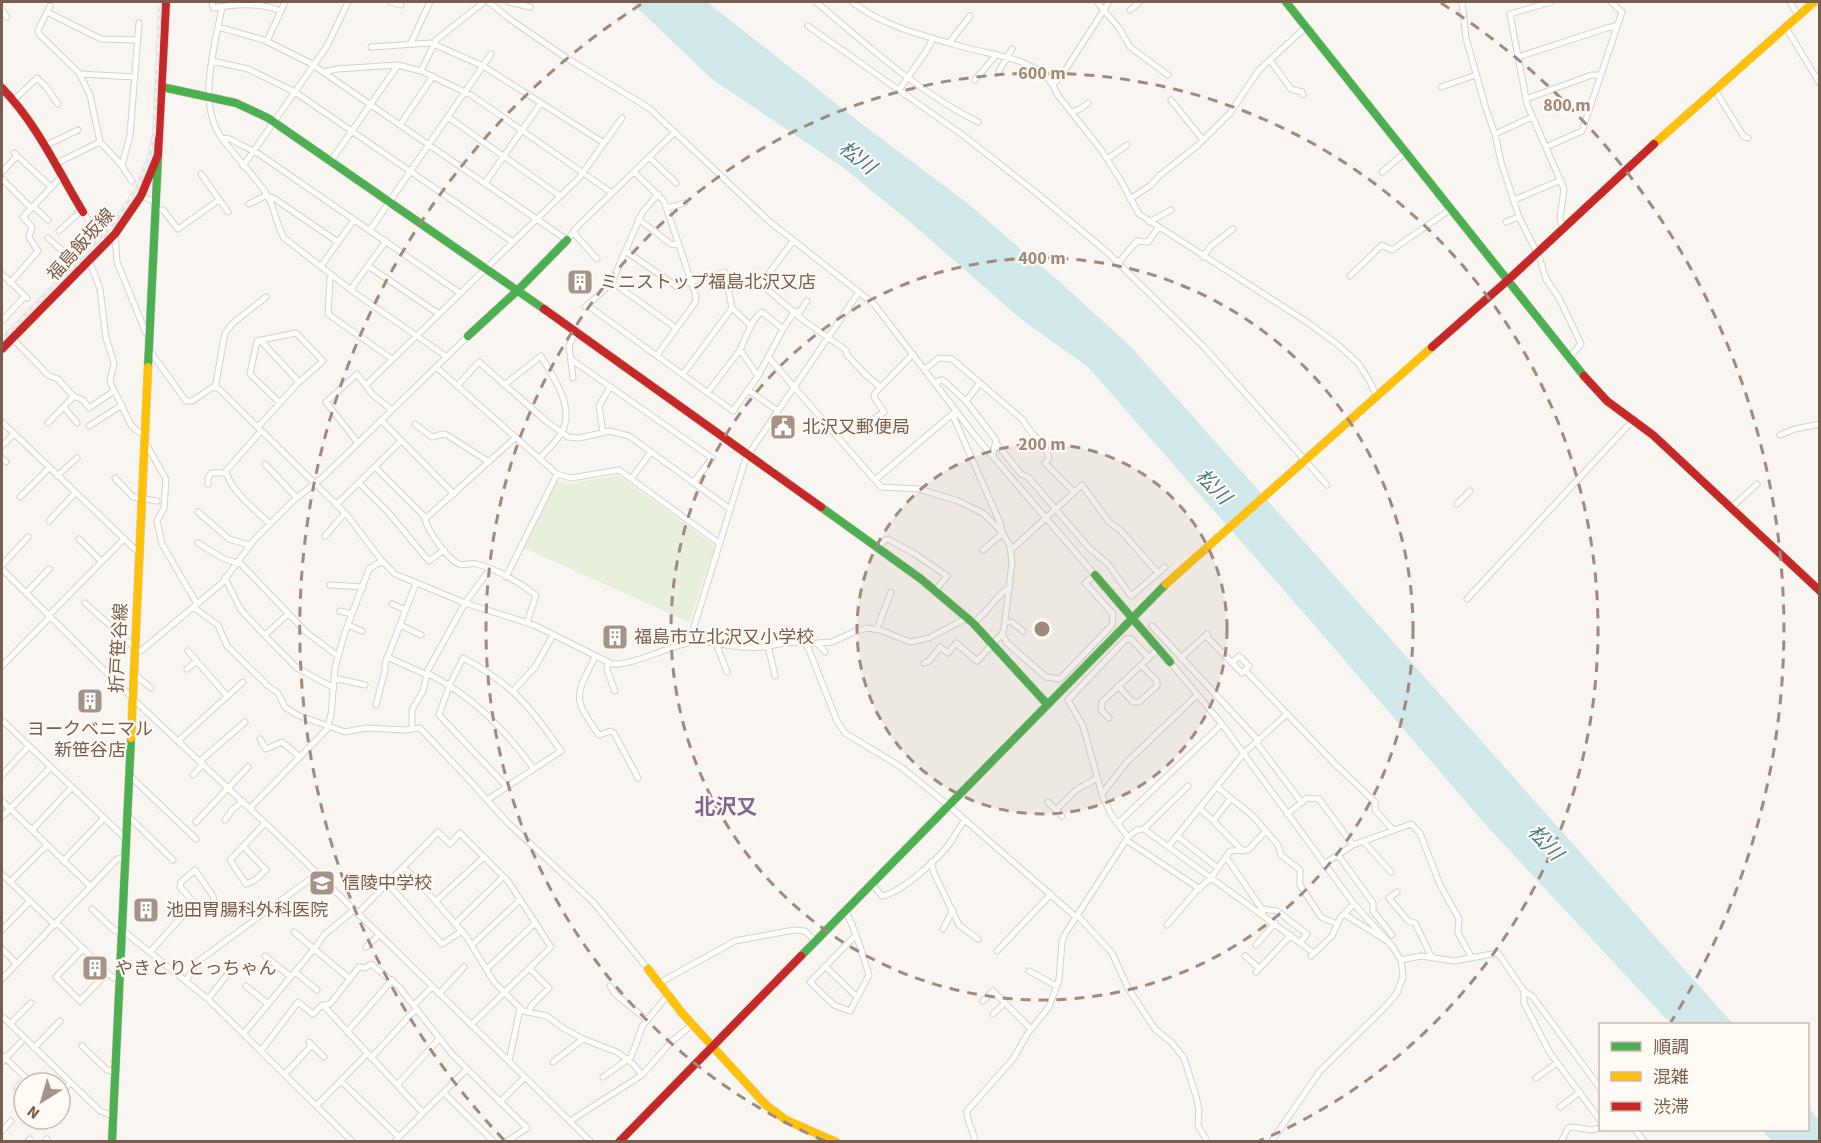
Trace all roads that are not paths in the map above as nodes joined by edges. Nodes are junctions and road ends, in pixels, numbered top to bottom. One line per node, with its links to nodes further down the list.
1 (166, 2): 71 (street, 福島飯坂線)
2 (212, 2): 24 (street)
3 (285, 2): 29 (street)
4 (346, 2): 55 (street)
5 (391, 2): 22 (street)
6 (430, 2): 43 (street)
7 (484, 2): 45 (street)
8 (489, 2): 97 (street)
9 (509, 2): 25 (street)
10 (816, 2): 67 (street)
11 (852, 2): 40 (street)
12 (1097, 2): 26 (street)
13 (1109, 2): 26 (street)
14 (1140, 2): 28 (street)
15 (1286, 2): 38 (street)
16 (1462, 2): 63 (street)
17 (1551, 2): 50 (street)
18 (1611, 2): 36 (street)
19 (1790, 2): 31 (street)
20 (1817, 2): 31 (street)
21 (229, 4): 24 (street); 29 (street)
22 (401, 5)
23 (50, 6): 30 (street)
24 (222, 7): 37 (street)
25 (530, 7)
26 (1104, 9): 62 (street); 70 (street)
27 (2, 10): 33 (street)
28 (1130, 10)
29 (281, 11): 42 (street)
30 (47, 12): 41 (street); 61 (street)
31 (1798, 15): 39 (street)
32 (970, 16): 44 (street)
33 (7, 17)
34 (140, 23): 41 (street)
35 (808, 26): 74 (street)
36 (1616, 26): 50 (street); 64 (street)
37 (218, 27): 42 (street); 53 (street)
38 (1306, 27): 52 (street); 109 (street)
39 (1785, 27): 60 (street); 75 (street)
40 (933, 38): 44 (street); 67 (street)
41 (137, 40): 66 (street)
42 (267, 41): 55 (street)
43 (411, 43): 45 (street); 46 (street)
44 (950, 43): 49 (street)
45 (433, 44): 56 (street); 57 (street)
46 (371, 47)
47 (1012, 49): 51 (street)
48 (491, 54): 56 (street)
49 (996, 55): 51 (street); 68 (street)
50 (1518, 57): 81 (street)
51 (1007, 58): 58 (street); 70 (street)
52 (1270, 60): 78 (street); 101 (street)
53 (212, 61): 76 (street); 79 (street)
54 (398, 65): 57 (street); 59 (street); 86 (street)
55 (314, 66): 59 (street); 76 (street)
56 (483, 66): 77 (street); 83 (street)
57 (421, 71): 65 (street)
58 (999, 71)
59 (323, 72): 86 (street)
60 (1817, 73): 69 (street)
61 (80, 74): 66 (street); 102 (street)
62 (1168, 75)
63 (1476, 75): 72 (street); 98 (street)
64 (1600, 75): 81 (street); 107 (street)
65 (433, 76): 77 (street); 93 (street)
66 (135, 77): 116 (street)
67 (908, 77): 74 (street); 92 (street)
68 (975, 81)
69 (1820, 84)
70 (1053, 85): 87 (street)
71 (162, 87): 79 (street); 110 (street, 福島飯坂線)
72 (1441, 87)
73 (2, 88): 80 (street)
74 (899, 90): 176 (street)
75 (1715, 90): 100 (street); 156 (street)
76 (296, 92): 91 (street); 96 (street)
77 (465, 92): 88 (street); 95 (street)
78 (1303, 95)
79 (207, 96): 91 (street); 99 (street)
80 (8, 97): 85 (street); 104 (street)
81 (1526, 99): 89 (street)
82 (1171, 100): 101 (street)
83 (541, 103): 95 (street); 103 (street)
84 (1088, 103): 87 (street)
85 (58, 104)
86 (370, 105): 93 (street); 96 (street)
87 (1072, 112): 113 (street)
88 (447, 117): 105 (street); 111 (street)
89 (1532, 117): 98 (street); 107 (street)
90 (622, 118): 103 (street)
91 (274, 122): 108 (street); 114 (street)
92 (978, 122)
93 (400, 125): 105 (street)
94 (78, 130): 104 (street)
95 (522, 130): 111 (street); 122 (street)
96 (352, 131): 114 (street); 118 (street)
97 (675, 132): 112 (street); 166 (street)
98 (1495, 134): 138 (street)
99 (222, 138): 108 (street); 117 (street)
100 (1748, 138)
101 (1203, 140): 136 (street)
102 (100, 142): 115 (street); 116 (street)
103 (604, 143): 122 (street)
104 (47, 145): 115 (street)
105 (429, 145): 118 (street); 128 (street)
106 (1127, 145): 113 (street)
107 (1546, 147): 126 (street)
108 (254, 151): 117 (street); 153 (street)
109 (1406, 152): 121 (street); 145 (street)
110 (159, 155): 134 (street, 福島飯坂線); 142 (street, 折戸笹谷線)
111 (503, 157): 128 (street); 135 (street)
112 (649, 157): 120 (street); 129 (street)
113 (1107, 159): 136 (street)
114 (331, 161): 139 (street)
115 (55, 164): 124 (street)
116 (122, 166): 127 (street)
117 (243, 166): 133 (street)
118 (410, 171): 139 (street); 168 (street)
119 (2, 172): 130 (street)
120 (634, 172): 131 (street); 132 (street)
121 (1382, 172)
122 (583, 173): 131 (street); 135 (street)
123 (201, 174): 137 (street)
124 (61, 177): 130 (street); 147 (street)
125 (2, 179): 143 (street)
126 (1561, 180): 138 (street); 156 (street)
127 (132, 181)
128 (485, 183): 150 (street)
129 (676, 183)
130 (51, 187): 143 (street)
131 (612, 193): 161 (street)
132 (658, 194): 144 (street); 151 (street)
133 (267, 195): 141 (street); 167 (street); 178 (street)
134 (141, 196): 142 (street); 162 (street, 福島飯坂線)
135 (560, 196): 150 (street)
136 (1130, 199): 154 (street)
137 (219, 200): 142 (street); 148 (street)
138 (1514, 200): 149 (street)
139 (390, 202): 159 (street); 180 (street)
140 (685, 203): 144 (street)
141 (249, 204)
142 (156, 206): 206 (street, 折戸笹谷線)
143 (32, 207): 152 (street); 185 (street)
144 (667, 208): 170 (street)
145 (1451, 209): 183 (street); 184 (street)
146 (1171, 210): 154 (street)
147 (82, 211): 160 (street); 169 (street)
148 (228, 212)
149 (1519, 217): 155 (street); 172 (street)
150 (537, 219): 164 (street); 168 (street)
151 (638, 219): 170 (street); 171 (street)
152 (48, 220)
153 (354, 220): 159 (street); 167 (street)
154 (1149, 222): 157 (street)
155 (1506, 222)
156 (1565, 227): 172 (street)
157 (1158, 228): 173 (street); 176 (street)
158 (1233, 229): 173 (street)
159 (370, 230): 165 (street)
160 (59, 231)
161 (573, 232): 164 (street); 174 (street)
162 (114, 234): 169 (street, 福島飯坂線); 206 (street)
163 (48, 238): 179 (street)
164 (567, 240): 190 (street)
165 (386, 241): 177 (street); 192 (street)
166 (793, 241): 191 (street); 196 (street)
167 (338, 242): 178 (street)
168 (513, 242): 180 (street)
169 (105, 243): 175 (street, 福島飯坂線)
170 (679, 245): 187 (street)
171 (627, 252): 186 (street); 187 (street)
172 (1536, 253): 184 (street); 216 (street)
173 (1203, 256): 238 (street)
174 (597, 259)
175 (89, 260): 179 (street, 福島飯坂線); 235 (street)
176 (1118, 263): 271 (street)
177 (368, 266): 189 (street); 197 (street)
178 (321, 267): 182 (street)
179 (82, 268): 205 (street, 福島飯坂線)
180 (486, 268): 190 (street); 192 (street)
181 (2, 274): 185 (street)
182 (332, 275): 189 (street); 217 (street)
183 (1350, 276)
184 (1508, 280): 216 (street); 238 (street)
185 (9, 282): 188 (street); 198 (street)
186 (612, 282): 200 (street); 213 (street)
187 (692, 283): 195 (street); 200 (street)
188 (2, 287)
189 (351, 289): 203 (street)
190 (518, 290): 202 (street); 204 (street)
191 (859, 292): 207 (street); 212 (street)
192 (460, 293): 197 (street)
193 (266, 297): 232 (street)
194 (807, 302): 196 (street)
195 (732, 308): 199 (street); 221 (street)
196 (796, 312): 201 (street); 207 (street)
197 (439, 314): 203 (street)
198 (2, 321)
199 (751, 326): 201 (street); 210 (street)
200 (676, 328): 213 (street)
201 (783, 328): 215 (street)
202 (576, 330): 218 (street); 267 (street)
203 (417, 335): 214 (street); 217 (street)
204 (468, 336): 214 (street)
205 (12, 338): 209 (street, 福島飯坂線); 237 (street)
206 (150, 338): 211 (street, 折戸笹谷線)
207 (828, 339): 231 (street); 233 (street)
208 (261, 340): 224 (street); 224 (street); 240 (street)
209 (2, 349)
210 (740, 350): 222 (street); 236 (street)
211 (150, 351): 232 (street); 261 (street, 折戸笹谷線)
212 (914, 354): 220 (street); 231 (street)
213 (657, 355): 221 (street)
214 (447, 357): 219 (street)
215 (769, 358): 222 (street); 233 (street)
216 (1569, 358): 246 (street)
217 (392, 359): 227 (street)
218 (572, 360): 223 (street); 230 (street)
219 (436, 367): 229 (street); 243 (street)
220 (925, 369): 225 (street); 226 (street)
221 (683, 374): 236 (street)
222 (758, 376): 234 (street)
223 (573, 378)
224 (299, 382): 240 (street)
225 (980, 383): 239 (street); 289 (street)
226 (935, 384): 239 (street); 245 (street)
227 (366, 385): 243 (street); 264 (street)
228 (504, 385): 229 (street); 256 (street); 256 (street)
229 (457, 386): 260 (street)
230 (610, 387): 257 (street); 283 (street)
231 (880, 387): 254 (street)
232 (215, 388): 255 (street)
233 (793, 388): 244 (street); 281 (street)
234 (748, 390): 236 (street); 244 (street)
235 (114, 391): 237 (street); 241 (street)
236 (708, 392)
237 (74, 396): 242 (street)
238 (1377, 397): 271 (street)
239 (966, 401): 263 (street)
240 (280, 403): 255 (street)
241 (122, 405): 253 (street); 261 (street)
242 (64, 407): 249 (street); 250 (street)
243 (394, 407): 247 (street)
244 (778, 411): 267 (street)
245 (956, 411): 268 (street); 281 (street); 307 (street)
246 (1634, 419): 299 (street); 340 (street)
247 (381, 420): 262 (street); 264 (street)
248 (2, 422): 258 (street)
249 (48, 423)
250 (77, 423)
251 (415, 424): 272 (street)
252 (1820, 424): 259 (street)
253 (89, 426)
254 (878, 427)
255 (259, 429): 276 (street); 285 (street)
256 (561, 433): 257 (street); 270 (street)
257 (603, 433): 266 (street)
258 (14, 434): 265 (street); 275 (street)
259 (1780, 435)
260 (515, 438): 270 (street); 272 (street)
261 (146, 439): 294 (street, 折戸笹谷線); 344 (street)
262 (401, 441): 274 (street); 291 (street)
263 (996, 442): 268 (street); 298 (street)
264 (358, 443): 285 (street)
265 (2, 446)
266 (651, 452): 280 (street); 283 (street)
267 (749, 455): 300 (street); 315 (street)
268 (993, 455): 303 (street)
269 (77, 458): 278 (street)
270 (540, 459): 277 (street)
271 (1303, 461): 287 (street); 350 (street)
272 (489, 462): 291 (street)
273 (265, 465): 293 (street)
274 (375, 467): 282 (street); 304 (street)
275 (49, 468): 278 (street); 292 (street)
276 (226, 472): 284 (street); 306 (street)
277 (557, 474): 280 (street); 330 (street)
278 (57, 476): 290 (street)
279 (115, 478): 294 (street)
280 (631, 479): 313 (street)
281 (875, 480): 307 (street)
282 (359, 483): 297 (street); 317 (street)
283 (693, 483): 300 (street)
284 (208, 484)
285 (315, 484): 293 (street); 297 (street)
286 (1757, 484): 299 (street)
287 (1327, 485)
288 (1470, 491): 296 (street)
289 (1074, 492): 298 (street); 327 (street)
290 (75, 493): 305 (street); 311 (street)
291 (454, 494): 304 (street)
292 (20, 497)
293 (297, 498): 306 (street)
294 (141, 500): 295 (street); 319 (street, 折戸笹谷線)
295 (157, 501)
296 (1457, 504)
297 (336, 505): 302 (street)
298 (1056, 508): 303 (street); 327 (street)
299 (1731, 508): 337 (street)
300 (730, 509): 313 (street)
301 (198, 512): 314 (street)
302 (345, 513): 308 (street); 322 (street)
303 (1046, 517): 316 (street); 328 (street)
304 (426, 518): 317 (street)
305 (49, 521)
306 (270, 524): 314 (street)
307 (1002, 532): 316 (street); 318 (street)
308 (325, 536)
309 (27, 537): 323 (street)
310 (79, 539): 320 (street)
311 (123, 540): 319 (street); 320 (street)
312 (198, 543): 321 (street)
313 (719, 543): 364 (street)
314 (249, 545): 321 (street)
315 (878, 548): 336 (street); 336 (street)
316 (1012, 549): 335 (street)
317 (444, 550): 326 (street)
318 (982, 550)
319 (139, 553): 371 (street, 折戸笹谷線)
320 (101, 561): 349 (street)
321 (237, 561): 331 (street); 347 (street)
322 (382, 561): 332 (street); 334 (street)
323 (2, 567): 329 (street)
324 (1165, 567): 327 (street)
325 (50, 569): 339 (street)
326 (490, 569): 330 (street); 342 (street)
327 (1158, 573)
328 (1095, 574): 350 (street); 361 (street)
329 (5, 576): 339 (street)
330 (506, 577): 353 (street)
331 (225, 578): 344 (street); 362 (street)
332 (416, 583): 342 (street); 345 (street)
333 (330, 585): 334 (street)
334 (363, 586): 348 (street)
335 (1010, 586): 351 (street); 352 (street)
336 (935, 591): 351 (street)
337 (1820, 591)
338 (891, 592): 357 (street)
339 (26, 593): 349 (street)
340 (1467, 599)
341 (85, 603): 371 (street)
342 (465, 603): 353 (street); 390 (street)
343 (392, 604): 345 (street)
344 (195, 606): 371 (street); 411 (street)
345 (405, 610): 355 (street)
346 (340, 611): 348 (street)
347 (288, 614): 362 (street); 374 (street)
348 (352, 614): 354 (street)
349 (49, 617): 385 (street); 403 (street)
350 (1132, 617): 370 (street); 404 (street)
351 (970, 620): 357 (street); 365 (street)
352 (1005, 622): 359 (street); 361 (street)
353 (527, 623): 363 (street)
354 (348, 625): 358 (street); 374 (street)
355 (399, 625): 360 (street); 375 (street)
356 (1152, 626): 378 (street)
357 (876, 629): 368 (street)
358 (362, 631)
359 (1023, 631)
360 (421, 634)
361 (1002, 634): 365 (street)
362 (265, 635): 398 (street)
363 (553, 635): 376 (street); 399 (street)
364 (688, 643): 366 (street); 380 (street)
365 (993, 643): 382 (street); 404 (street)
366 (716, 644): 369 (street); 388 (street)
367 (804, 644): 368 (street); 369 (street); 440 (street)
368 (818, 644): 373 (street)
369 (768, 646): 391 (street)
370 (1159, 648): 377 (street); 381 (street)
371 (134, 650): 389 (street, 折戸笹谷線)
372 (188, 651): 379 (street)
373 (825, 652)
374 (338, 656): 392 (street)
375 (387, 657): 390 (street); 405 (street)
376 (595, 657): 380 (street); 426 (street)
377 (1149, 658): 384 (street); 427 (street)
378 (1181, 658): 383 (street); 415 (street)
379 (197, 661): 386 (street); 402 (street)
380 (608, 662): 400 (street)
381 (1170, 662): 401 (street)
382 (924, 663)
383 (1232, 663): 387 (street); 387 (street)
384 (1141, 665): 396 (street); 396 (street)
385 (2, 666)
386 (187, 669)
387 (1245, 670): 406 (street)
388 (727, 672)
389 (133, 673): 397 (street); 403 (street, 折戸笹谷線)
390 (427, 674): 394 (street); 412 (street)
391 (776, 676)
392 (334, 678): 395 (street); 398 (street)
393 (243, 682): 402 (street)
394 (450, 684): 399 (street); 422 (street); 430 (street)
395 (365, 685)
396 (1118, 686): 407 (street)
397 (151, 688)
398 (334, 688): 411 (street)
399 (513, 691): 422 (street)
400 (615, 692)
401 (1197, 694): 410 (street); 433 (street)
402 (227, 696): 414 (street)
403 (131, 697): 414 (street); 423 (street, 折戸笹谷線)
404 (1047, 704): 440 (street)
405 (376, 705)
406 (1287, 714): 415 (street); 458 (street)
407 (1109, 718)
408 (2, 720): 416 (street)
409 (245, 722): 419 (street)
410 (1222, 724): 417 (street); 455 (street)
411 (328, 726): 412 (street); 418 (street)
412 (412, 729): 435 (street)
413 (260, 739): 418 (street)
414 (178, 741): 419 (street)
415 (1257, 741): 417 (street); 439 (street)
416 (29, 746): 420 (street); 424 (street)
417 (1244, 753): 431 (street); 445 (street)
418 (300, 757): 441 (street)
419 (202, 763): 425 (street); 432 (street)
420 (51, 767): 429 (street); 443 (street)
421 (248, 767): 432 (street)
422 (534, 769): 430 (street)
423 (128, 774): 446 (street, 折戸笹谷線); 463 (street)
424 (2, 775)
425 (194, 775)
426 (638, 778)
427 (1097, 778): 433 (street); 444 (street)
428 (1188, 786): 457 (street)
429 (72, 787): 449 (street); 456 (street)
430 (507, 787): 435 (street)
431 (1217, 787): 434 (street); 442 (street)
432 (228, 788): 437 (street); 453 (street)
433 (1102, 794): 455 (street)
434 (1231, 798): 452 (street); 459 (street)
435 (488, 800): 542 (street)
436 (2, 801): 443 (street)
437 (243, 801): 441 (street); 450 (street)
438 (1048, 802): 444 (street)
439 (1302, 803): 445 (street); 466 (street)
440 (948, 805): 451 (street); 487 (street)
441 (250, 808): 454 (street)
442 (1199, 808): 452 (street); 460 (street)
443 (10, 809): 448 (street); 456 (street)
444 (1057, 810): 447 (street)
445 (1287, 814): 477 (street)
446 (126, 815): 461 (street, 折戸笹谷線); 474 (street)
447 (1062, 816)
448 (2, 818)
449 (104, 818): 461 (street); 475 (street)
450 (225, 820)
451 (965, 820): 476 (street); 491 (street)
452 (1215, 820): 469 (street)
453 (196, 822)
454 (265, 823): 467 (street); 482 (street)
455 (1118, 823): 462 (street)
456 (32, 830): 465 (street)
457 (1144, 830): 462 (street); 468 (street)
458 (1393, 830): 464 (street); 534 (street)
459 (1266, 831): 469 (street); 508 (street)
460 (1177, 836): 468 (street); 479 (street)
461 (125, 838): 473 (street, 折戸笹谷線)
462 (1127, 838): 489 (street); 503 (street)
463 (196, 839)
464 (1364, 842): 466 (street); 480 (street)
465 (47, 845): 475 (street); 485 (street)
466 (1353, 845): 470 (street)
467 (243, 846): 467 (street)
468 (1168, 847): 484 (street)
469 (1243, 850): 472 (street)
470 (1338, 855): 477 (street); 518 (street)
471 (484, 857): 478 (street); 483 (street); 494 (street)
472 (1226, 857): 479 (street); 501 (street)
473 (124, 858): 488 (street); 512 (street, 折戸笹谷線)
474 (173, 860)
475 (63, 861): 488 (street)
476 (931, 862): 487 (street); 499 (street)
477 (1324, 864): 496 (street)
478 (403, 867): 486 (street); 494 (street)
479 (1218, 868): 484 (street)
480 (1391, 872)
481 (2, 874): 485 (street)
482 (317, 874): 500 (street); 550 (street)
483 (503, 877): 492 (street); 507 (street)
484 (1211, 878): 489 (street); 501 (street)
485 (10, 882): 493 (street)
486 (387, 883): 500 (street); 513 (street)
487 (871, 883): 498 (street)
488 (91, 887): 506 (street)
489 (1200, 889): 509 (street)
490 (1397, 892): 533 (street)
491 (1051, 894): 503 (street); 529 (street)
492 (520, 900): 504 (street); 523 (street)
493 (30, 901): 506 (street); 511 (street)
494 (436, 901): 507 (street)
495 (194, 903): 495 (street); 530 (street)
496 (1354, 904): 502 (street); 521 (street)
497 (92, 909): 512 (street)
498 (845, 910): 515 (street); 520 (street)
499 (953, 910): 510 (street); 519 (street)
500 (356, 912): 516 (street); 528 (street)
501 (1263, 912): 505 (street); 522 (street)
502 (1344, 914): 508 (street); 521 (street)
503 (1077, 916): 554 (street); 629 (street)
504 (535, 923): 540 (street); 541 (street)
505 (1275, 923): 517 (street); 524 (street)
506 (56, 924): 527 (street); 536 (street)
507 (455, 924): 513 (street)
508 (1337, 924): 522 (street)
509 (1167, 925)
510 (943, 929)
511 (2, 930)
512 (121, 930): 530 (street); 547 (street, 折戸笹谷線)
513 (462, 931): 523 (street)
514 (294, 933): 528 (street)
515 (856, 934): 538 (street); 561 (street)
516 (379, 935): 525 (street); 555 (street)
517 (1291, 935): 522 (street); 532 (street)
518 (1392, 935)
519 (978, 939)
520 (815, 941): 551 (street); 585 (street)
521 (1388, 942): 535 (street)
522 (1300, 943)
523 (472, 945): 541 (street)
524 (1256, 945)
525 (366, 947)
526 (2, 949): 536 (street)
527 (83, 949): 544 (street); 544 (street)
528 (314, 949): 545 (street); 548 (street)
529 (998, 951)
530 (150, 952): 550 (street)
531 (265, 956): 545 (street)
532 (1245, 956)
533 (1432, 958): 534 (street); 535 (street)
534 (1472, 958): 557 (street)
535 (1401, 960): 630 (street)
536 (16, 963): 546 (street)
537 (234, 966): 562 (street)
538 (825, 966): 561 (street); 561 (street)
539 (464, 967): 559 (street)
540 (529, 968): 558 (street); 570 (street)
541 (487, 969): 558 (street)
542 (648, 969): 551 (street)
543 (1029, 971): 554 (street)
544 (107, 973): 547 (street)
545 (293, 975): 556 (street); 566 (street)
546 (2, 979)
547 (119, 979): 598 (street, 折戸笹谷線)
548 (350, 979): 549 (street); 567 (street)
549 (392, 980): 568 (street); 579 (street)
550 (186, 981): 562 (street)
551 (659, 983): 560 (street)
552 (246, 986): 566 (street)
553 (610, 986): 573 (street)
554 (1057, 986): 578 (street)
555 (432, 987): 559 (street); 568 (street)
556 (317, 990)
557 (1524, 991): 594 (street); 607 (street)
558 (504, 992): 569 (street); 576 (street)
559 (438, 994): 576 (street)
560 (668, 995): 573 (street); 577 (street)
561 (857, 997)
562 (208, 999): 580 (street)
563 (982, 1001): 565 (street)
564 (31, 1003): 575 (street)
565 (1005, 1003): 571 (street); 578 (street)
566 (268, 1004): 580 (street)
567 (323, 1005): 579 (street); 587 (street)
568 (415, 1007): 581 (street); 588 (street)
569 (520, 1009): 570 (street); 592 (street)
570 (529, 1012): 582 (street)
571 (993, 1014)
572 (2, 1016): 575 (street)
573 (647, 1020): 591 (street)
574 (60, 1021): 586 (street)
575 (10, 1024): 586 (street)
576 (471, 1024): 592 (street)
577 (692, 1025): 585 (street); 600 (street)
578 (1031, 1029): 628 (street)
579 (347, 1032): 588 (street)
580 (244, 1033): 587 (street)
581 (440, 1038): 595 (street); 606 (street)
582 (583, 1039): 591 (street); 593 (street)
583 (21, 1042): 590 (street)
584 (82, 1046): 598 (street)
585 (711, 1047): 626 (street); 627 (street)
586 (34, 1048): 597 (street)
587 (261, 1051): 599 (street)
588 (369, 1056): 604 (street); 606 (street)
589 (324, 1057): 599 (street)
590 (3, 1058): 596 (street)
591 (628, 1060): 600 (street); 602 (street)
592 (509, 1062): 601 (street)
593 (553, 1062)
594 (1557, 1063): 603 (street); 609 (street)
595 (467, 1069): 608 (street); 610 (street)
596 (18, 1071)
597 (58, 1071)
598 (115, 1072): 614 (street, 折戸笹谷線)
599 (285, 1074): 611 (street)
600 (642, 1075): 617 (street)
601 (525, 1077): 610 (street); 617 (street)
602 (603, 1077)
603 (1536, 1078)
604 (341, 1081): 611 (street); 620 (street)
605 (72, 1085): 614 (street)
606 (397, 1085): 613 (street)
607 (1599, 1087)
608 (444, 1092): 613 (street); 623 (street)
609 (1580, 1092): 612 (street); 615 (street)
610 (500, 1102): 624 (street)
611 (317, 1105): 622 (street)
612 (1560, 1107)
613 (423, 1113): 620 (street)
614 (113, 1116): 621 (street, 折戸笹谷線)
615 (1599, 1119)
616 (11, 1121): 619 (street)
617 (570, 1121): 625 (street)
618 (1599, 1128): 631 (street)
619 (2, 1131)
620 (396, 1139)
621 (111, 1142)
622 (354, 1142)
623 (494, 1142)
624 (506, 1142)
625 (591, 1142)
626 (619, 1142)
627 (836, 1142)
628 (975, 1142)
629 (1208, 1142)
630 (1271, 1142)
631 (1562, 1142)

